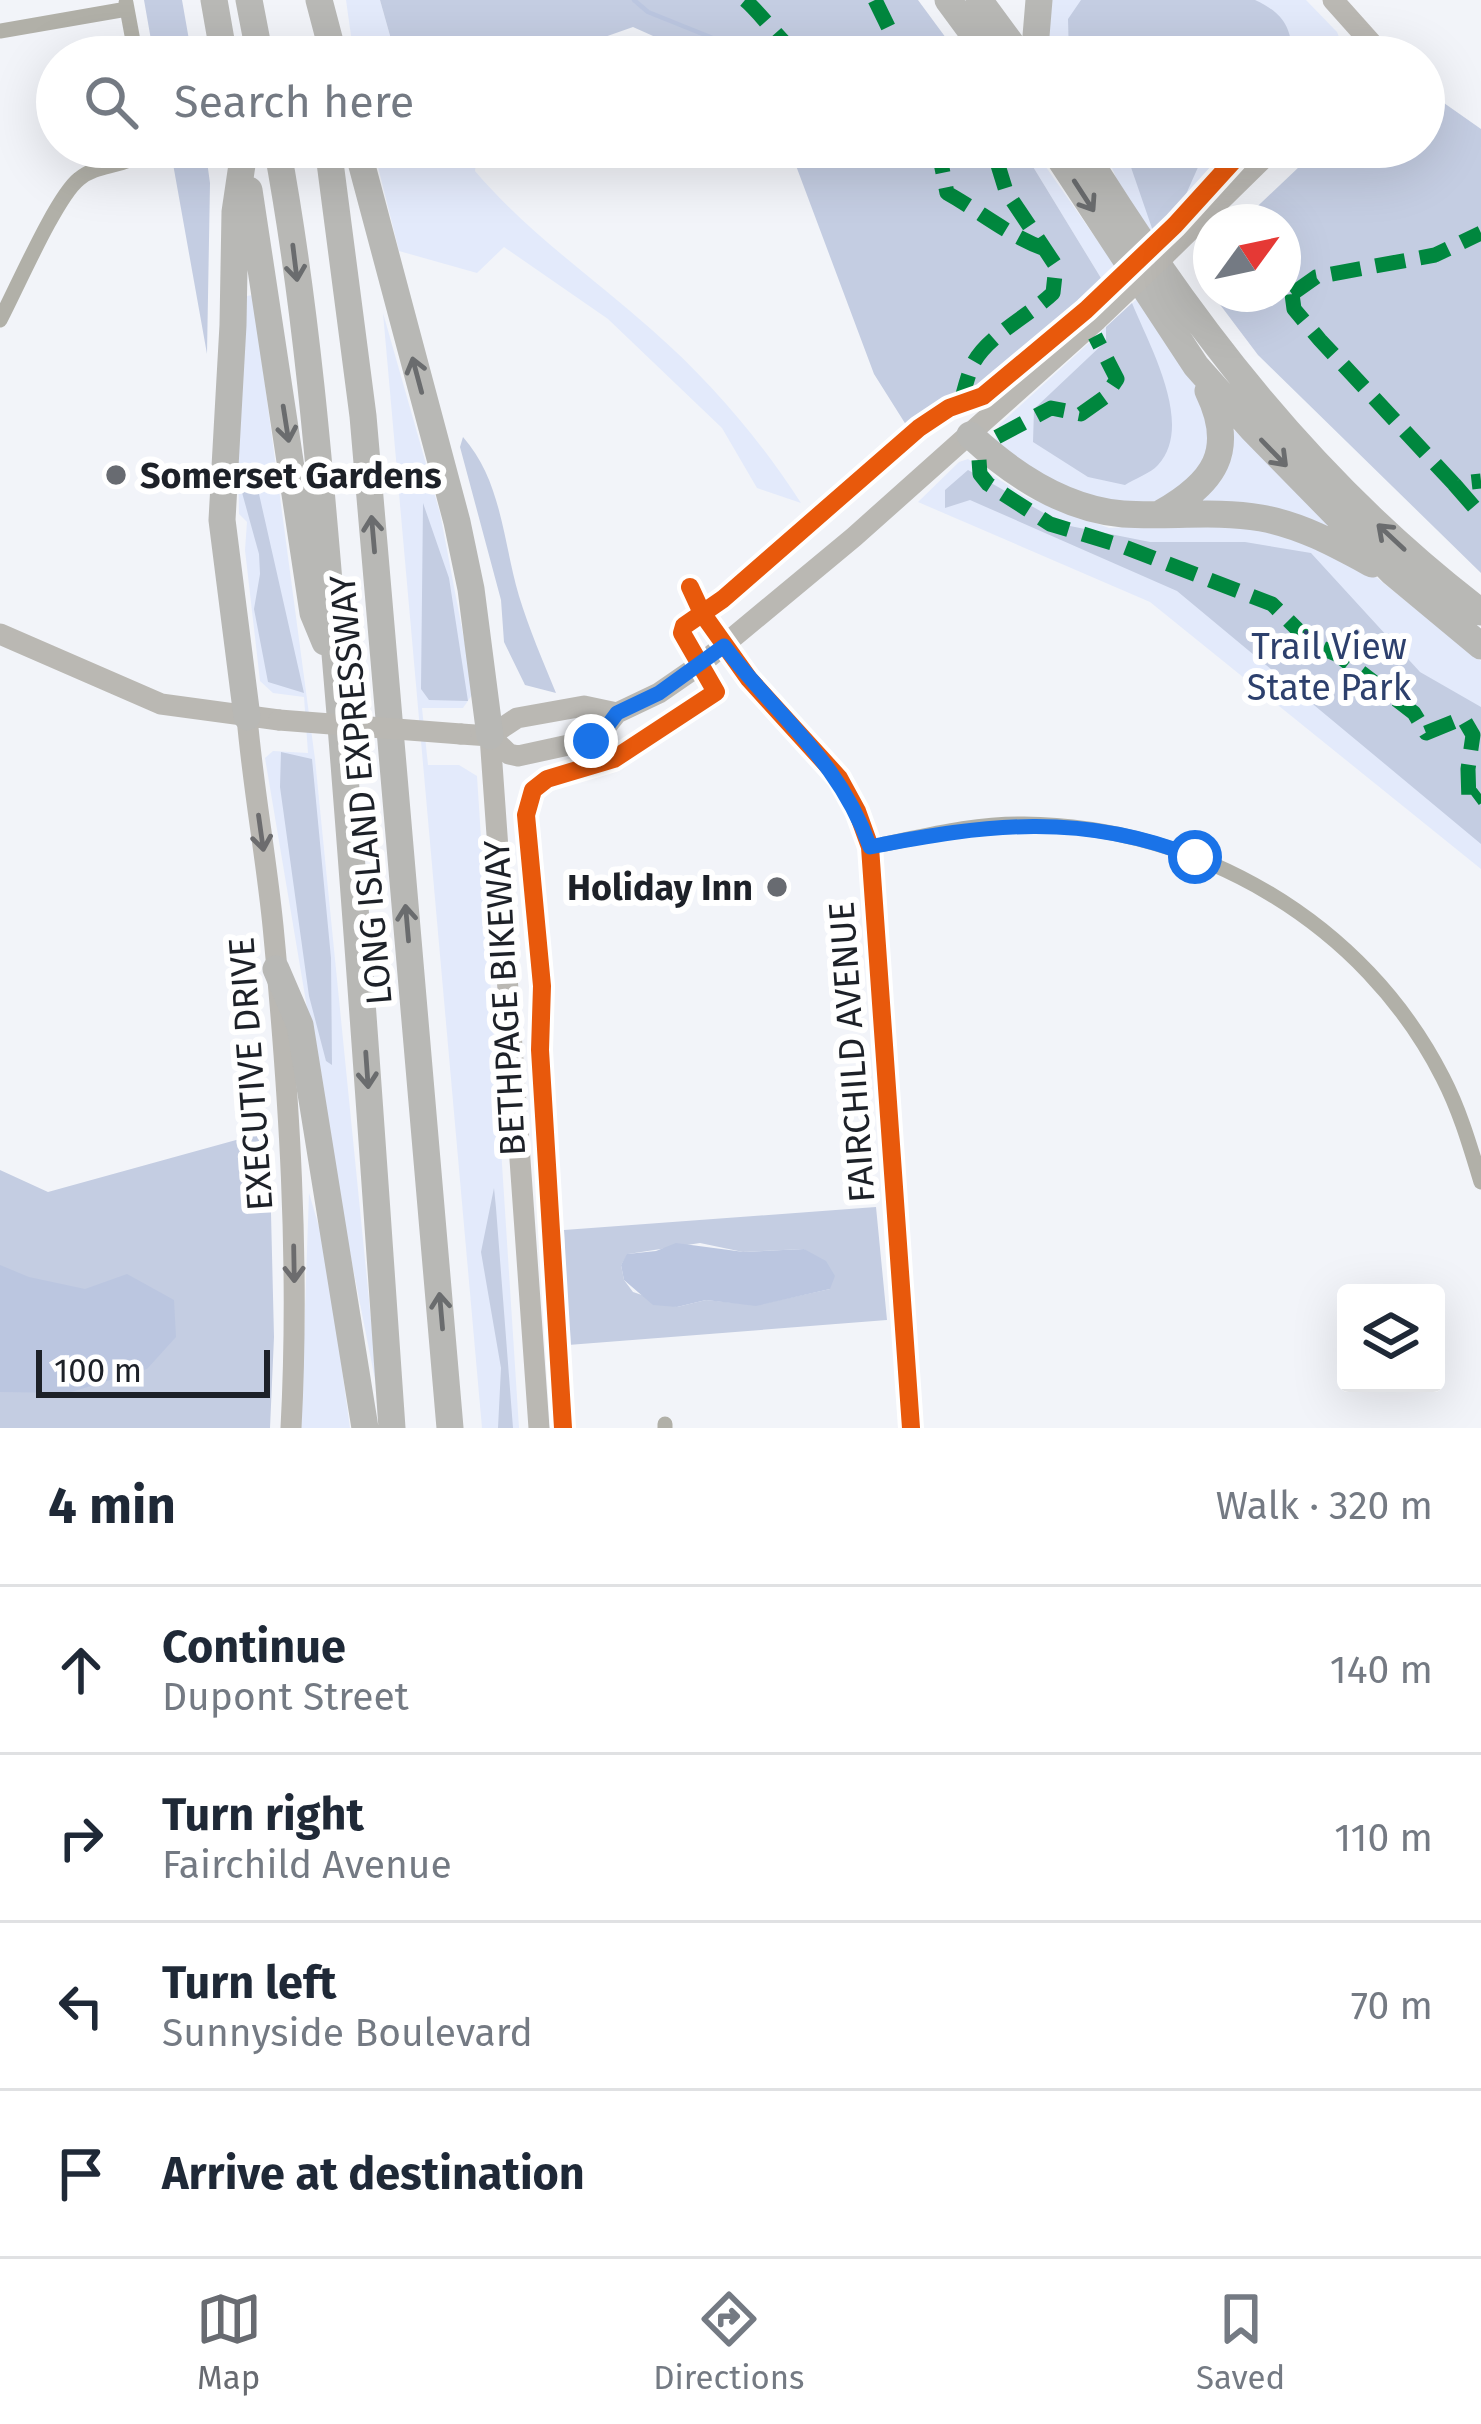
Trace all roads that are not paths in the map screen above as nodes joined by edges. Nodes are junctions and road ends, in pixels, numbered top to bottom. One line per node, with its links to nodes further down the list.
1 (214, 0): 12 (highway)
2 (249, 0): 13 (highway)
3 (305, 0): 14 (highway)
4 (320, 0): 15 (highway)
5 (948, 0): 16 (highway)
6 (980, 0): 17 (highway)
7 (1039, 0): 18 (highway)
8 (1333, 0): 19 (main road)
9 (126, 4): 10 (street); 11 (street)
10 (0, 31)
11 (132, 36)
12 (220, 36)
13 (256, 36)
14 (311, 36)
15 (329, 36)
16 (975, 36)
17 (1006, 36)
18 (1039, 36)
19 (1365, 36)
20 (98, 168): 29 (street)
21 (240, 168): 41 (highway)
22 (244, 168): 39 (highway, one-way to 39)
23 (281, 168): 39 (highway, LONG ISLAND EXPRESSWAY, one-way to 39)
24 (331, 168): 49 (highway, LONG ISLAND EXPRESSWAY, one-way to 24)
25 (362, 168): 42 (highway, one-way to 25)
26 (1066, 168): 30 (highway, one-way to 30)
27 (1094, 168): 35 (highway, one-way to 27)
28 (1253, 168): 31 (main road, bridge)
29 (0, 318)
30 (1196, 365): 32 (highway); 33 (highway, one-way to 33)
31 (970, 435): 32 (highway); 37 (main road)
32 (1161, 514): 33 (highway)
33 (1392, 572): 38 (highway)
34 (690, 587): 37 (street, FAIRCHILD AVENUE)
35 (1481, 612)
36 (0, 634): 41 (main road)
37 (724, 646): 40 (main road); 43 (street, FAIRCHILD AVENUE)
38 (1481, 646)
39 (336, 668): 48 (highway, LONG ISLAND EXPRESSWAY, one-way to 48)
40 (617, 713): 42 (main road); 42 (main road)
41 (247, 717): 42 (main road, bridge); 44 (main road, EXECUTIVE DRIVE, one-way to 44)
42 (490, 736): 50 (main road)
43 (870, 847): 45 (street); 51 (street, FAIRCHILD AVENUE)
44 (276, 969): 46 (main road, EXECUTIVE DRIVE, one-way to 46); 47 (highway)
45 (1481, 1182)
46 (291, 1428)
47 (365, 1428)
48 (392, 1428)
49 (450, 1428)
50 (538, 1428)
51 (911, 1428)

